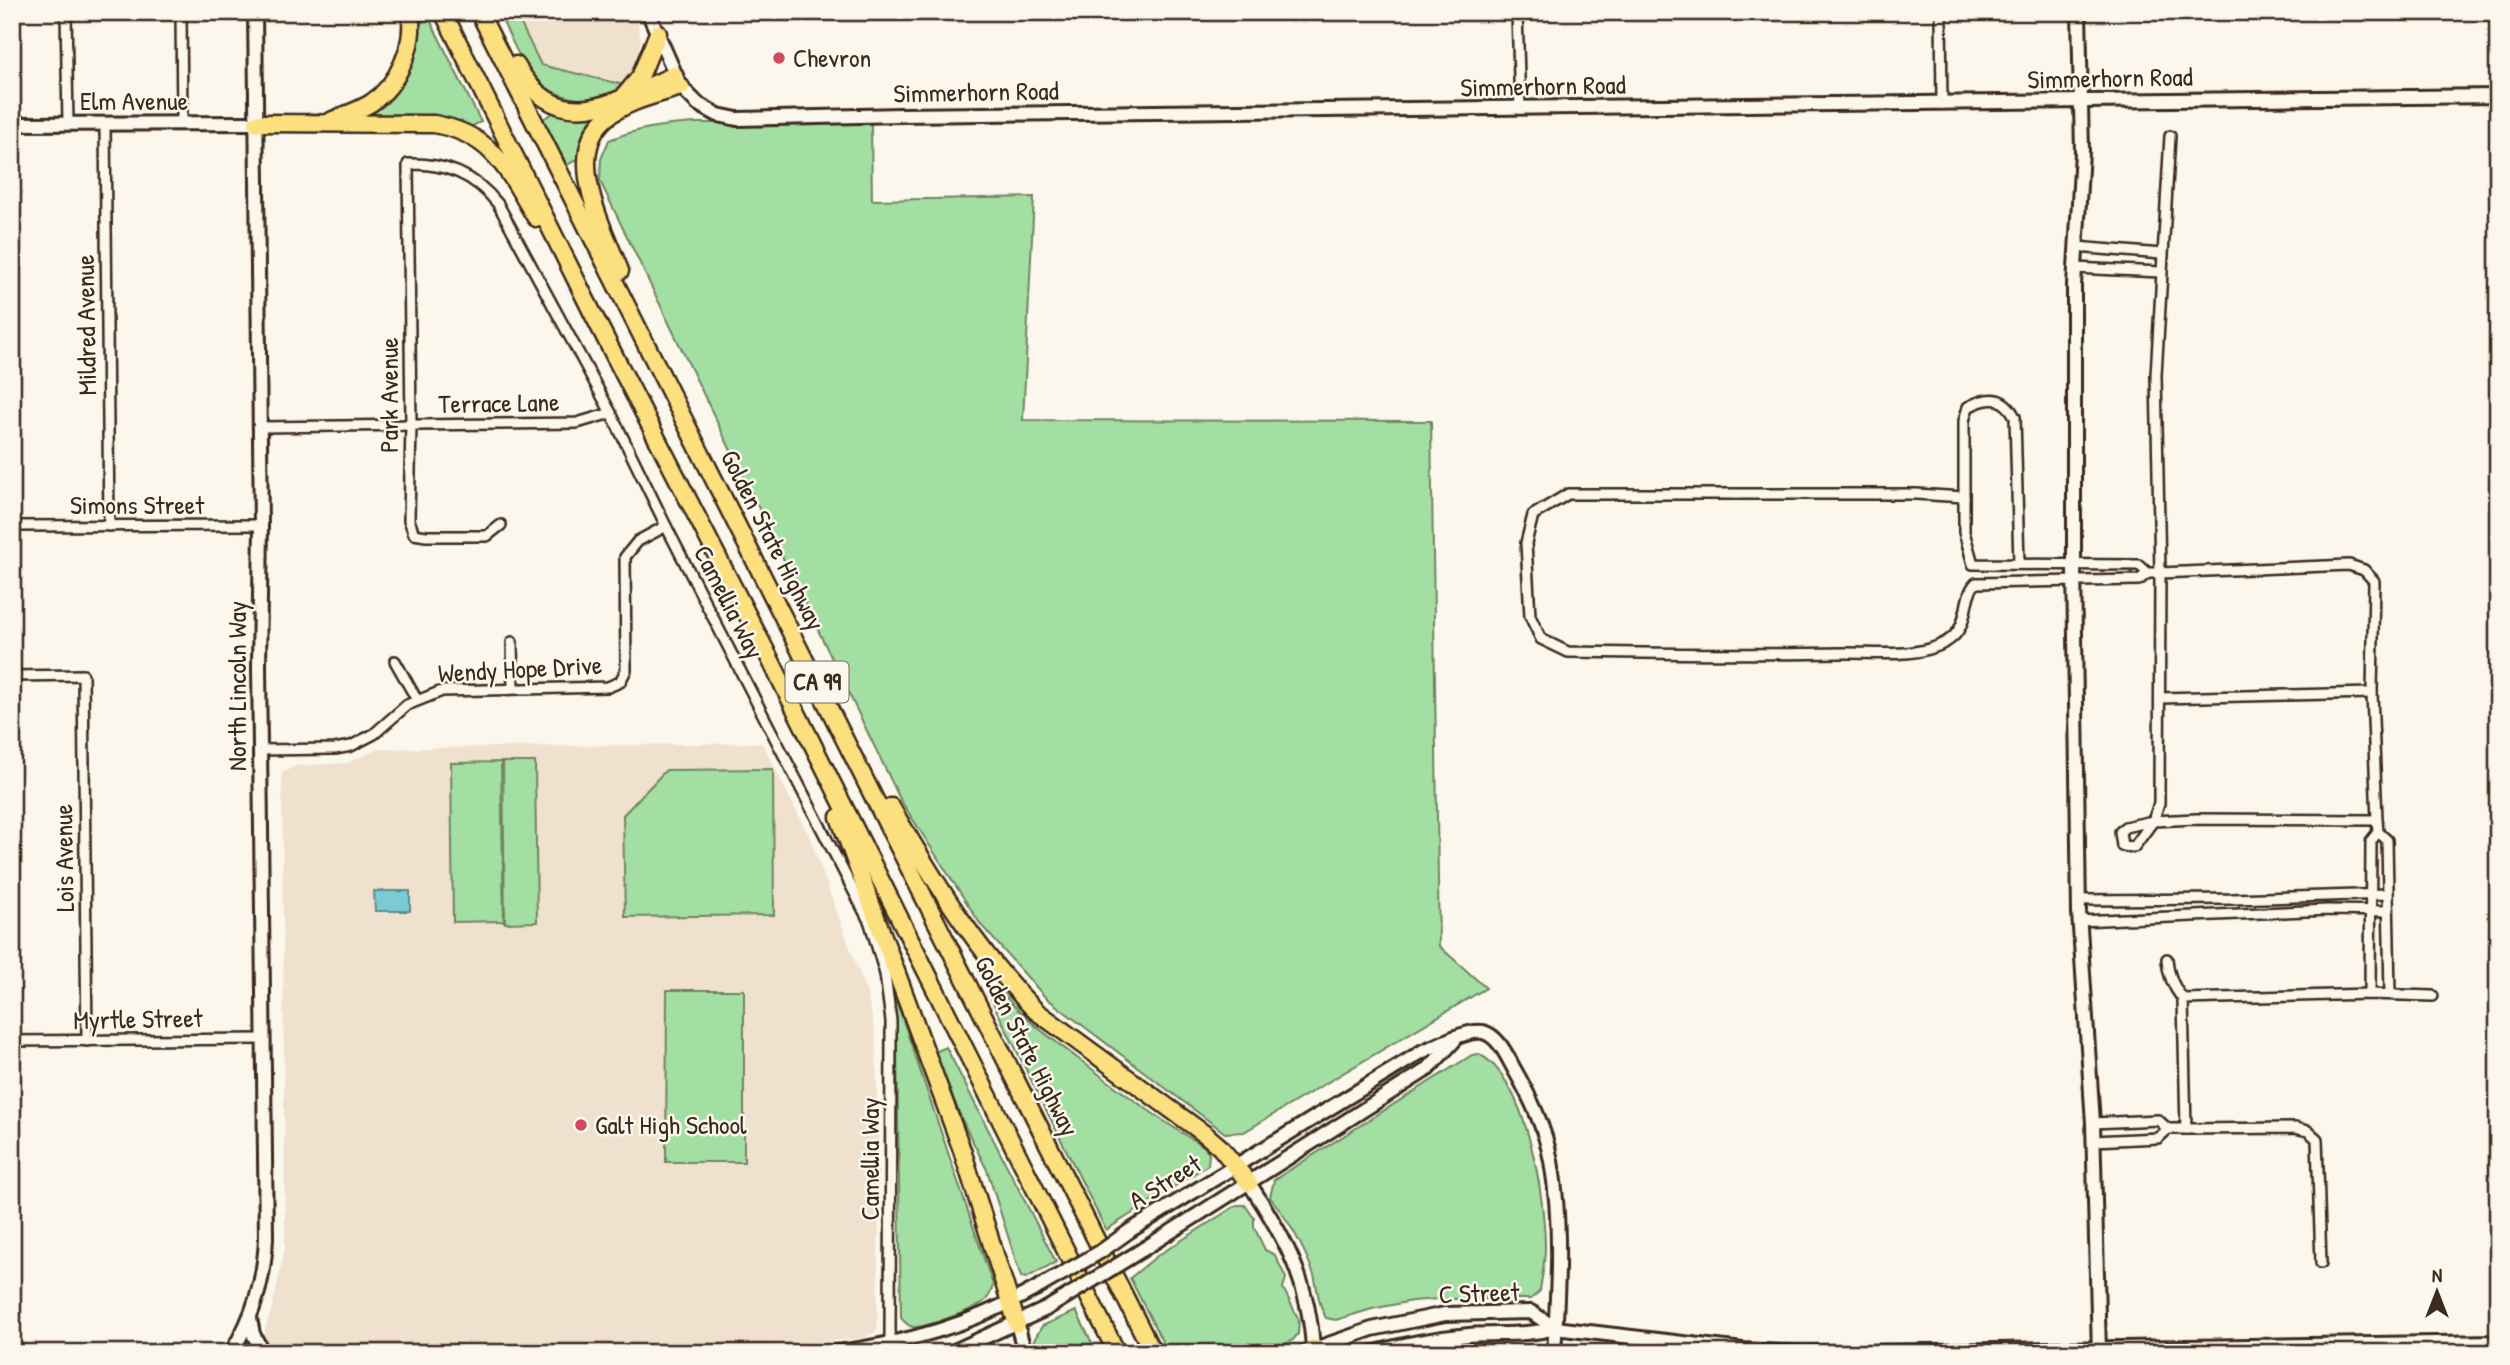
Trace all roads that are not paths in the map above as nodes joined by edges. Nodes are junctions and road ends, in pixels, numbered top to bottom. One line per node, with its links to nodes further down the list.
1 (66, 12): 22 (street)
2 (181, 12): 20 (street)
3 (255, 12): 18 (street, North Lincoln Way)
4 (410, 12): 19 (highway)
5 (443, 12): 30 (highway, CA 99)
6 (481, 12): 14 (highway); 31 (highway, Golden State Highway / CA 99)
7 (648, 12): 11 (street, Simmerhorn Road)
8 (1517, 12): 17 (street)
9 (1941, 12): 16 (street)
10 (2079, 12): 15 (street)
11 (658, 33): 12 (street, Simmerhorn Road); 14 (highway)
12 (678, 81): 14 (highway); 17 (street, Simmerhorn Road); 31 (highway)
13 (2498, 96): 15 (street, Simmerhorn Road)
14 (621, 99)
15 (2080, 100): 16 (street, Simmerhorn Road); 26 (street)
16 (1942, 104): 17 (street, Simmerhorn Road)
17 (1520, 109)
18 (257, 122): 19 (highway); 20 (street, Elm Avenue); 34 (street, North Lincoln Way)
19 (329, 122): 30 (highway)
20 (182, 123): 23 (street, Elm Avenue)
21 (12, 124): 22 (street, Elm Avenue)
22 (68, 124): 23 (street, Elm Avenue)
23 (105, 124): 38 (street, Mildred Avenue)
24 (2170, 136): 27 (street)
25 (408, 164): 32 (street, Camellia Way); 33 (street, Park Avenue)
26 (2076, 247): 27 (street); 28 (street)
27 (2162, 254): 29 (street)
28 (2074, 268): 29 (street); 42 (street)
29 (2161, 272): 44 (street)
30 (594, 316): 54 (highway, CA 99)
31 (651, 351): 51 (highway, Golden State Highway / CA 99)
32 (611, 413): 33 (street, Terrace Lane); 39 (street, Camellia Way)
33 (411, 425): 34 (street, Terrace Lane); 37 (street, Park Avenue)
34 (260, 427): 36 (street, North Lincoln Way)
35 (1964, 497): 41 (street); 41 (street); 45 (street)
36 (261, 525): 38 (street, Simons Street); 55 (street, North Lincoln Way)
37 (501, 525)
38 (109, 526): 40 (street, Simons Street)
39 (666, 526): 49 (street, Wendy Hope Drive); 85 (street, Camellia Way)
40 (12, 527)
41 (2019, 564): 42 (street)
42 (2074, 565): 43 (street); 45 (street)
43 (2148, 573): 44 (street); 45 (street)
44 (2160, 573): 50 (street); 52 (street)
45 (2074, 581): 60 (street)
46 (512, 642): 49 (street)
47 (395, 661): 53 (street)
48 (12, 676): 72 (street, Lois Avenue)
49 (513, 688): 53 (street, Wendy Hope Drive)
50 (2372, 693): 52 (street); 56 (street)
51 (825, 697): 77 (highway); 94 (highway, Golden State Highway / CA 99)
52 (2160, 698): 56 (street)
53 (416, 700): 55 (street, Wendy Hope Drive)
54 (810, 739): 80 (highway); 93 (highway, CA 99)
55 (260, 750): 70 (street, North Lincoln Way)
56 (2377, 820): 57 (street)
57 (2378, 832): 58 (street); 59 (street)
58 (2372, 894): 59 (street); 60 (street); 61 (street)
59 (2388, 894): 62 (street)
60 (2079, 900): 63 (street)
61 (2372, 911): 62 (street); 63 (street); 65 (street)
62 (2388, 911): 66 (street)
63 (2079, 921): 73 (street)
64 (2167, 959): 68 (street)
65 (2370, 993): 66 (street); 68 (street)
66 (2390, 994): 67 (street)
67 (2433, 996)
68 (2183, 999): 75 (street)
69 (1456, 1038): 77 (street, A Street); 78 (street, A Street); 83 (street, A Street)
70 (264, 1039): 72 (street, Myrtle Street); 81 (street, North Lincoln Way)
71 (12, 1041): 72 (street, Myrtle Street)
72 (87, 1041)
73 (2093, 1123): 74 (street); 76 (street)
74 (2168, 1129): 75 (street); 76 (street)
75 (2186, 1129): 79 (street)
76 (2093, 1141): 87 (street)
77 (1236, 1165): 78 (highway); 80 (street, A Street, bridge)
78 (1249, 1183): 82 (street, A Street, bridge); 86 (street)
79 (2321, 1263)
80 (1011, 1303): 82 (highway); 85 (street, A Street)
81 (250, 1318): 88 (street, North Lincoln Way); 89 (street)
82 (1017, 1324): 91 (street, A Street); 92 (street)
83 (1555, 1328): 86 (street, C Street); 95 (street, C Street); 96 (street); 97 (street)
84 (2498, 1342): 87 (street)
85 (888, 1349): 90 (street, A Street)
86 (1310, 1351)
87 (2099, 1351): 98 (street)
88 (231, 1353)
89 (263, 1353)
90 (832, 1353)
91 (950, 1353)
92 (1025, 1353)
93 (1116, 1353)
94 (1153, 1353)
95 (1372, 1353)
96 (1554, 1353)
97 (1799, 1353)
98 (1808, 1353)

